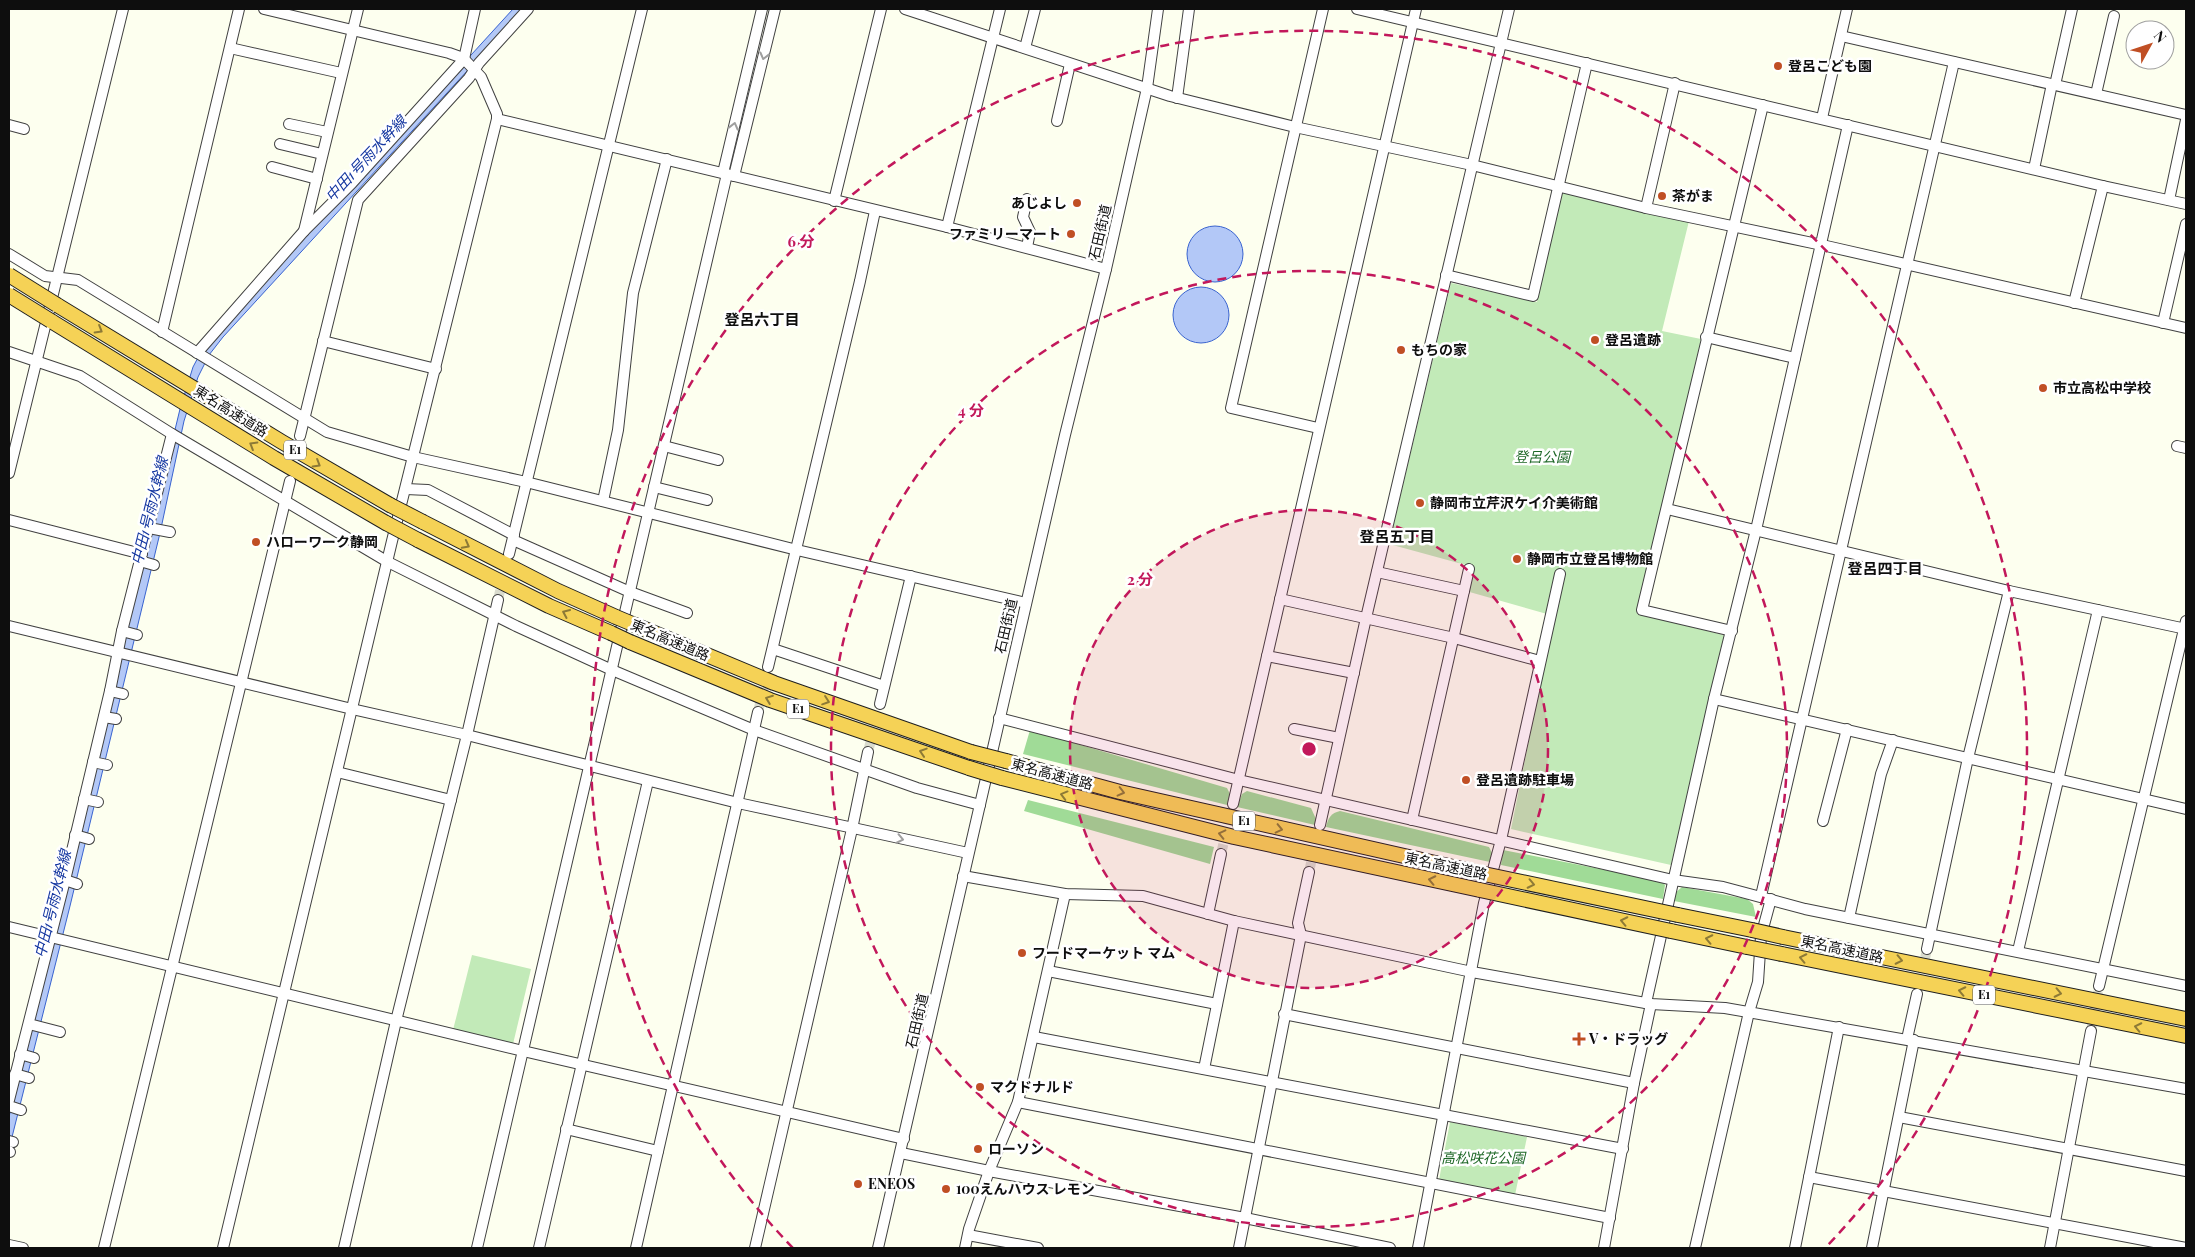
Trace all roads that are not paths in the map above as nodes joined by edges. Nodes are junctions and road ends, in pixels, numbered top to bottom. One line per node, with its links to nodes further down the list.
1 (123, 9): 83 (street)
2 (239, 9): 28 (street)
3 (264, 9): 24 (street)
4 (358, 9): 24 (street)
5 (475, 9): 30 (street)
6 (528, 9): 34 (street)
7 (642, 9): 54 (street)
8 (762, 9): 62 (street, one-way to 8)
9 (776, 9): 62 (street, one-way to 62)
10 (881, 9): 68 (street)
11 (905, 9): 26 (street)
12 (1000, 9): 26 (street)
13 (1036, 9): 29 (street)
14 (1158, 9): 38 (street, 石田街道)
15 (1189, 9): 40 (street)
16 (1323, 9): 50 (street)
17 (1357, 9): 23 (street)
18 (1416, 9): 23 (street)
19 (1510, 9): 27 (street)
20 (1847, 9): 25 (street)
21 (2072, 9): 37 (street)
22 (2114, 16): 39 (street)
23 (1413, 21): 27 (street); 55 (street)
24 (353, 30): 30 (street); 35 (street)
25 (1841, 36): 31 (street); 44 (street)
26 (992, 38): 29 (street); 74 (street)
27 (1501, 43): 32 (street); 59 (street)
28 (230, 48): 35 (street); 88 (street)
29 (1025, 48): 33 (street)
30 (463, 59): 34 (street); 75 (street)
31 (1954, 62): 37 (street); 56 (street)
32 (1587, 63): 36 (street); 65 (street)
33 (1070, 64): 38 (street); 46 (street)
34 (473, 70): 43 (street); 90 (street)
35 (342, 73): 52 (street)
36 (1675, 83): 41 (street); 70 (street)
37 (2053, 84): 39 (street); 61 (street)
38 (1147, 88): 40 (street); 80 (street, 石田街道)
39 (2096, 94): 42 (street)
40 (1176, 98): 50 (street)
41 (1763, 105): 44 (street); 73 (street)
42 (2186, 115)
43 (497, 118): 54 (street); 95 (street)
44 (1822, 118): 49 (street)
45 (2186, 120): 67 (street)
46 (1057, 121)
47 (290, 124): 52 (street)
48 (9, 125): 51 (street)
49 (1848, 125): 56 (street); 76 (street)
50 (1295, 127): 55 (street); 97 (street)
51 (24, 129)
52 (328, 132): 57 (street)
53 (280, 144): 57 (street)
54 (609, 145): 58 (street); 105 (street)
55 (1384, 145): 59 (street); 97 (street)
56 (1936, 146): 61 (street); 79 (street)
57 (322, 154): 63 (street)
58 (667, 159): 62 (street); 110 (street)
59 (1472, 165): 65 (street); 82 (street)
60 (272, 167): 63 (street)
61 (2034, 170): 64 (street)
62 (728, 175): 68 (street); 100 (street)
63 (316, 179): 75 (street)
64 (2103, 186): 67 (street); 85 (street)
65 (1558, 187): 70 (street); 82 (street)
66 (1028, 199): 77 (street)
67 (2169, 200): 69 (street)
68 (834, 201): 71 (street)
69 (2186, 204)
70 (1646, 208): 73 (street)
71 (875, 211): 74 (street); 116 (street)
72 (2186, 224): 86 (street)
73 (1733, 226): 76 (street); 89 (street)
74 (947, 228): 77 (street)
75 (304, 231): 92 (street)
76 (1822, 245): 79 (street); 93 (street)
77 (1027, 248): 80 (street)
78 (9, 254): 83 (street)
79 (1908, 266): 85 (street); 117 (street)
80 (1106, 269): 130 (street, 石田街道)
81 (9, 275): 208 (highway, 東名高速道路 / E1, one-way to 208, bridge)
82 (1446, 275): 122 (street)
83 (56, 277): 88 (street); 94 (street)
84 (9, 295): 214 (highway, 東名高速道路 / E1, one-way to 84, bridge)
85 (2074, 303): 86 (street)
86 (2163, 323): 87 (street)
87 (2186, 328)
88 (162, 332): 92 (street)
89 (1706, 337): 93 (street); 111 (street)
90 (323, 341): 95 (street); 96 (street)
91 (9, 352): 94 (street)
92 (198, 353): 96 (street)
93 (1795, 358): 114 (street)
94 (36, 361): 98 (street); 103 (street)
95 (436, 368): 101 (street)
96 (305, 418): 99 (street); 101 (street)
97 (1318, 428): 128 (street)
98 (172, 434): 108 (street); 119 (street)
99 (300, 436)
100 (664, 446): 102 (street); 106 (street)
101 (414, 457): 105 (street); 107 (street)
102 (718, 460)
103 (9, 473)
104 (290, 481): 108 (street)
105 (526, 482): 110 (street); 115 (street)
106 (654, 487): 109 (street); 112 (street)
107 (406, 489): 115 (street); 120 (street)
108 (285, 500): 120 (street); 146 (street)
109 (707, 500)
110 (603, 501): 112 (street)
111 (1666, 509): 114 (street); 137 (street)
112 (648, 512): 116 (street); 127 (street)
113 (9, 520): 119 (street)
114 (1756, 530): 117 (street); 137 (street)
115 (513, 537): 118 (street); 127 (street)
116 (797, 550): 124 (street); 139 (street)
117 (1842, 550): 126 (street); 153 (street)
118 (509, 554)
119 (146, 561): 140 (street)
120 (388, 562): 133 (street); 150 (street)
121 (1469, 569): 125 (street)
122 (1377, 572): 125 (street); 134 (street)
123 (1560, 574): 142 (street)
124 (911, 576): 130 (street); 147 (street)
125 (1464, 591): 138 (street)
126 (2009, 591): 131 (street); 161 (street)
127 (630, 592): 132 (street); 144 (street)
128 (1280, 599): 134 (street); 141 (street)
129 (498, 600): 133 (street)
130 (1026, 603): 152 (street, 石田街道)
131 (2098, 610): 136 (street); 165 (street)
132 (687, 612)
133 (495, 616): 144 (street); 157 (street)
134 (1366, 618): 138 (street); 145 (street)
135 (9, 626): 140 (street)
136 (2186, 627): 169 (street)
137 (1732, 631): 148 (street)
138 (1454, 638): 142 (street); 175 (street)
139 (773, 649): 143 (street); 147 (street)
140 (124, 654): 146 (street); 193 (street)
141 (1267, 656): 145 (street); 166 (street)
142 (1540, 661): 179 (street)
143 (768, 667)
144 (612, 670): 156 (street); 162 (street)
145 (1354, 673): 158 (street)
146 (240, 682): 150 (street); 196 (street)
147 (884, 686): 149 (street)
148 (1714, 699): 153 (street); 184 (street)
149 (880, 704)
150 (352, 709): 157 (street); 164 (street)
151 (758, 712): 156 (street)
152 (999, 718): 166 (street); 173 (street, 石田街道)
153 (1804, 720): 155 (street); 186 (street)
154 (1294, 729): 158 (street)
155 (1847, 729): 159 (street); 176 (street)
156 (754, 730): 163 (street); 171 (street)
157 (466, 735): 162 (street); 170 (street)
158 (1339, 738): 168 (street)
159 (1893, 740): 161 (street); 188 (street)
160 (868, 752): 163 (street)
161 (1968, 758): 165 (street); 191 (street)
162 (588, 765): 167 (street); 218 (street)
163 (864, 768): 173 (street); 178 (street)
164 (337, 772): 170 (street); 202 (street)
165 (2059, 779): 169 (street); 195 (street)
166 (1239, 780): 168 (street); 172 (street)
167 (648, 781): 171 (street); 221 (street)
168 (1326, 799): 175 (street); 177 (street)
169 (2143, 799): 174 (street); 197 (street)
170 (451, 800): 209 (street)
171 (738, 803): 178 (street); 228 (street)
172 (1233, 804)
173 (980, 805): 180 (street, 石田街道)
174 (2186, 809)
175 (1412, 820): 179 (street)
176 (1823, 821)
177 (1320, 825)
178 (852, 829): 180 (street, one-way to 180); 234 (street)
179 (1502, 840): 184 (street); 199 (street)
180 (968, 853): 183 (street, 石田街道)
181 (1221, 854): 187 (street)
182 (1309, 872): 192 (street)
183 (963, 876): 185 (street); 238 (street, 石田街道)
184 (1673, 880): 186 (street); 205 (street)
185 (1065, 894): 187 (street); 198 (street)
186 (1766, 897): 188 (street); 206 (street)
187 (1208, 914): 189 (street)
188 (1849, 918): 191 (street)
189 (1234, 921): 192 (street); 204 (street)
190 (9, 927): 193 (street)
191 (1930, 934): 194 (street); 195 (street)
192 (1301, 936): 199 (street); 207 (street)
193 (49, 937): 196 (street); 210 (street)
194 (1927, 949)
195 (2018, 951): 197 (street)
196 (173, 967): 202 (street); 256 (street)
197 (2103, 970): 200 (street); 201 (street)
198 (1048, 971): 204 (street); 215 (street)
199 (1472, 972): 205 (street); 217 (street)
200 (2100, 986)
201 (2186, 986)
202 (283, 994): 209 (street); 257 (street)
203 (1917, 994): 216 (street)
204 (1217, 1004): 222 (street)
205 (1648, 1004): 206 (street); 227 (street)
206 (1749, 1012): 211 (street); 270 (street)
207 (1284, 1014): 217 (street); 226 (street)
208 (2186, 1019)
209 (396, 1021): 218 (street); 258 (street)
210 (29, 1024): 213 (street); 219 (street)
211 (1839, 1027): 216 (street); 246 (street)
212 (2091, 1031): 223 (street)
213 (60, 1032)
214 (2186, 1036)
215 (1034, 1037): 222 (street); 231 (street)
216 (1911, 1039): 223 (street); 236 (street)
217 (1457, 1048): 227 (street); 235 (street)
218 (523, 1051): 221 (street); 259 (street)
219 (20, 1054): 220 (street); 224 (street)
220 (34, 1058)
221 (581, 1065): 228 (street); 237 (street)
222 (1204, 1069): 226 (street)
223 (2083, 1070): 229 (street); 239 (street)
224 (15, 1074): 225 (street); 230 (street)
225 (29, 1078)
226 (1271, 1082): 235 (street); 241 (street)
227 (1634, 1083): 240 (street)
228 (673, 1085): 234 (street); 242 (street)
229 (2186, 1089)
230 (9, 1100)
231 (1018, 1102): 241 (street); 244 (street)
232 (9, 1106): 233 (street)
233 (21, 1110)
234 (786, 1112): 238 (street); 262 (street)
235 (1444, 1116): 240 (street); 247 (street)
236 (1899, 1117): 239 (street); 248 (street)
237 (566, 1129): 242 (street); 260 (street)
238 (904, 1139): 243 (street, 石田街道)
239 (2069, 1148): 245 (street); 251 (street)
240 (1623, 1149): 250 (street)
241 (1258, 1150): 247 (street); 249 (street)
242 (658, 1151): 261 (street)
243 (901, 1153): 244 (street); 263 (street, 石田街道)
244 (989, 1171): 249 (street); 252 (street)
245 (2186, 1171)
246 (1809, 1177): 248 (street); 271 (street)
247 (1431, 1183): 250 (street); 268 (street)
248 (1884, 1191): 251 (street); 272 (street)
249 (1245, 1218): 253 (street); 266 (street)
250 (1610, 1218): 269 (street)
251 (2055, 1223): 273 (street); 274 (street)
252 (968, 1235): 264 (street); 265 (street)
253 (1341, 1244): 267 (street)
254 (9, 1245): 255 (street)
255 (23, 1248)
256 (104, 1248)
257 (223, 1248)
258 (344, 1248)
259 (477, 1248)
260 (539, 1248)
261 (636, 1248)
262 (755, 1248)
263 (878, 1248)
264 (965, 1248)
265 (1038, 1248)
266 (1239, 1248)
267 (1390, 1248)
268 (1418, 1248)
269 (1604, 1248)
270 (1695, 1248)
271 (1795, 1248)
272 (1872, 1248)
273 (2050, 1248)
274 (2186, 1248)

